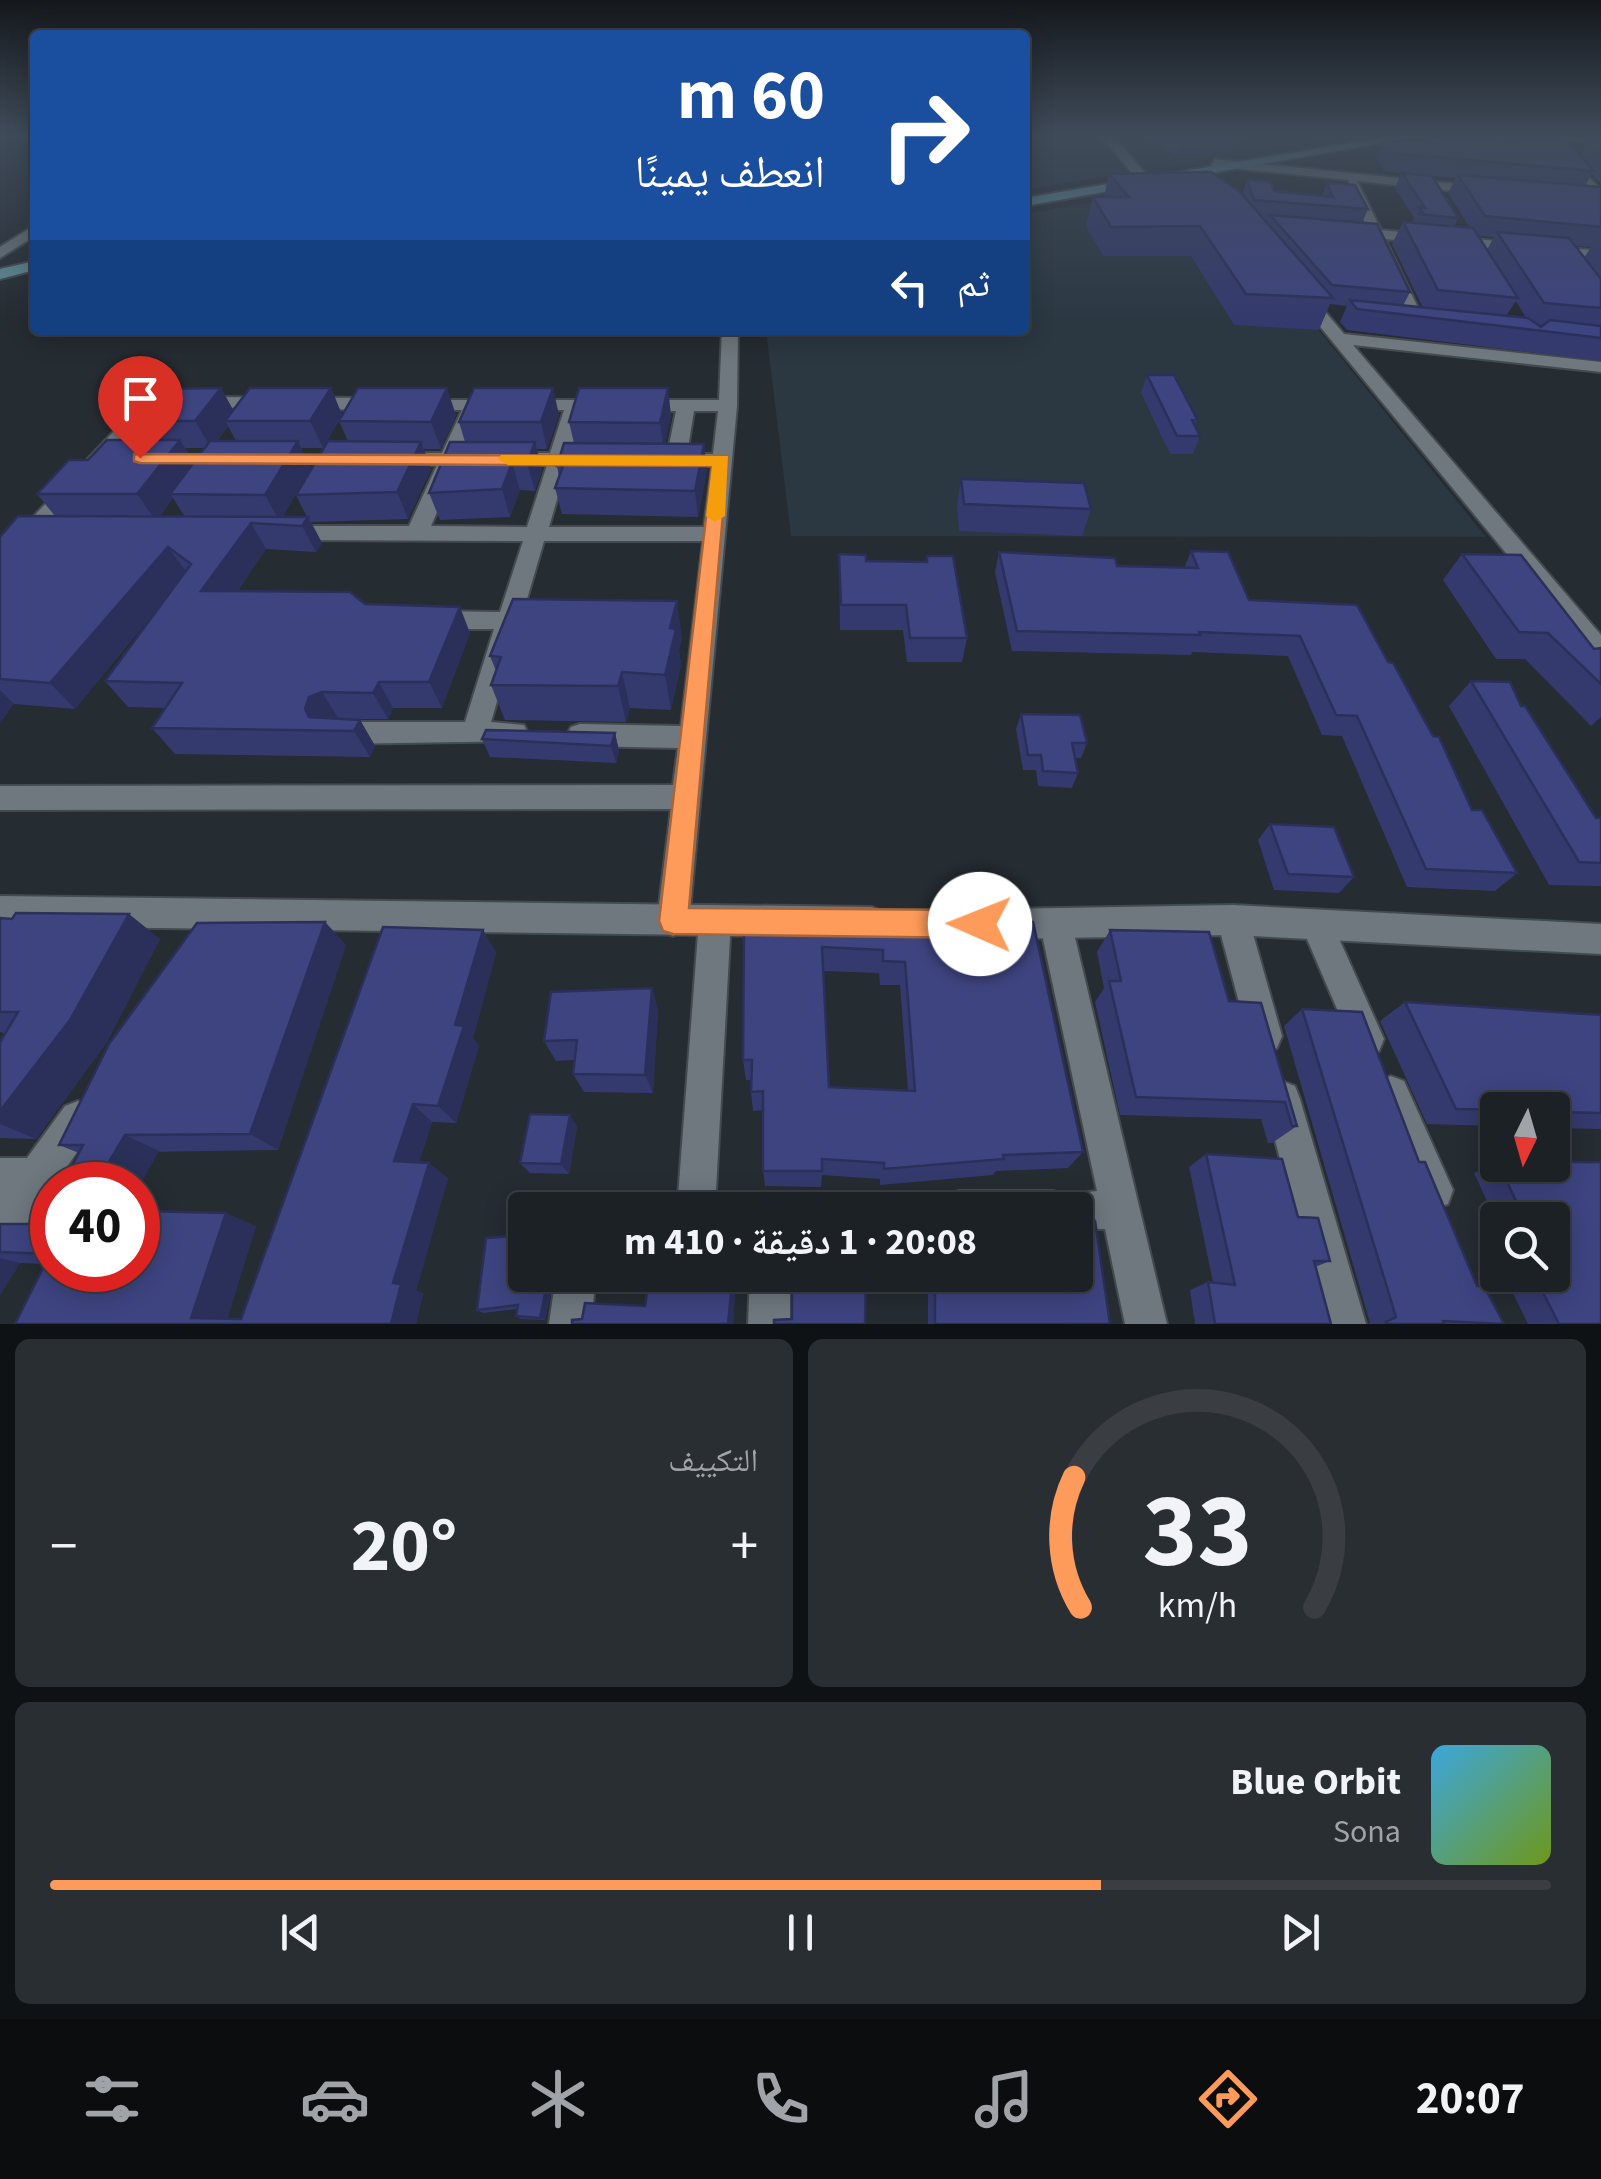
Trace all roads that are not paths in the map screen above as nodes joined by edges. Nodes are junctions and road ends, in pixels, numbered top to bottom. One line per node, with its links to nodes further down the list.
1 (1360, 198): 6 (street)
2 (1582, 198): 3 (street)
3 (1601, 199)
4 (1338, 231): 6 (street)
5 (30, 233): 8 (street)
6 (1377, 234): 7 (street); 16 (street)
7 (1563, 252): 9 (street); 14 (street)
8 (0, 254)
9 (1601, 255)
10 (30, 257): 11 (main road)
11 (0, 262)
12 (30, 266): 13 (main road)
13 (0, 274)
14 (1582, 276)
15 (1291, 282): 18 (street)
16 (1396, 318)
17 (730, 335): 25 (street)
18 (1338, 338): 19 (street); 43 (street)
19 (1601, 367)
20 (258, 403): 21 (street); 26 (street); 33 (street)
21 (362, 404): 22 (street); 27 (street)
22 (474, 404): 23 (street); 29 (street)
23 (575, 405): 24 (street); 30 (street)
24 (686, 406): 25 (street); 32 (street)
25 (728, 406): 32 (street)
26 (238, 430)
27 (347, 431)
28 (370, 458): 29 (street)
29 (447, 459): 30 (street); 36 (street)
30 (560, 459): 31 (street); 37 (street)
31 (618, 460)
32 (722, 460): 38 (street)
33 (31, 532): 34 (street); 39 (street)
34 (69, 532)
35 (253, 533): 36 (street)
36 (417, 533): 37 (street)
37 (537, 533): 38 (street); 41 (street)
38 (713, 534): 46 (street)
39 (0, 566)
40 (416, 620): 41 (street)
41 (510, 621): 42 (street); 44 (street)
42 (548, 622)
43 (1601, 652)
44 (476, 732): 45 (street); 46 (street)
45 (338, 733)
46 (690, 738): 47 (street)
47 (685, 797): 48 (street); 54 (street)
48 (0, 798)
49 (0, 911): 50 (street)
50 (223, 914): 51 (street); 60 (street)
51 (394, 916): 54 (street); 61 (street)
52 (714, 920): 54 (street); 55 (street); 64 (street)
53 (1233, 920): 57 (street); 58 (street); 74 (street)
54 (673, 921)
55 (904, 923)
56 (962, 924): 57 (street)
57 (1056, 925): 66 (street)
58 (1317, 925): 59 (street); 67 (street)
59 (1601, 939)
60 (201, 945)
61 (380, 953)
62 (102, 1084): 63 (street)
63 (18, 1177): 68 (street)
64 (699, 1192)
65 (1093, 1210): 66 (street)
66 (1121, 1210): 73 (street)
67 (1444, 1215)
68 (0, 1229)
69 (574, 1292): 71 (street)
70 (770, 1292): 72 (street)
71 (570, 1324)
72 (769, 1324)
73 (1146, 1324)
74 (1345, 1324)

